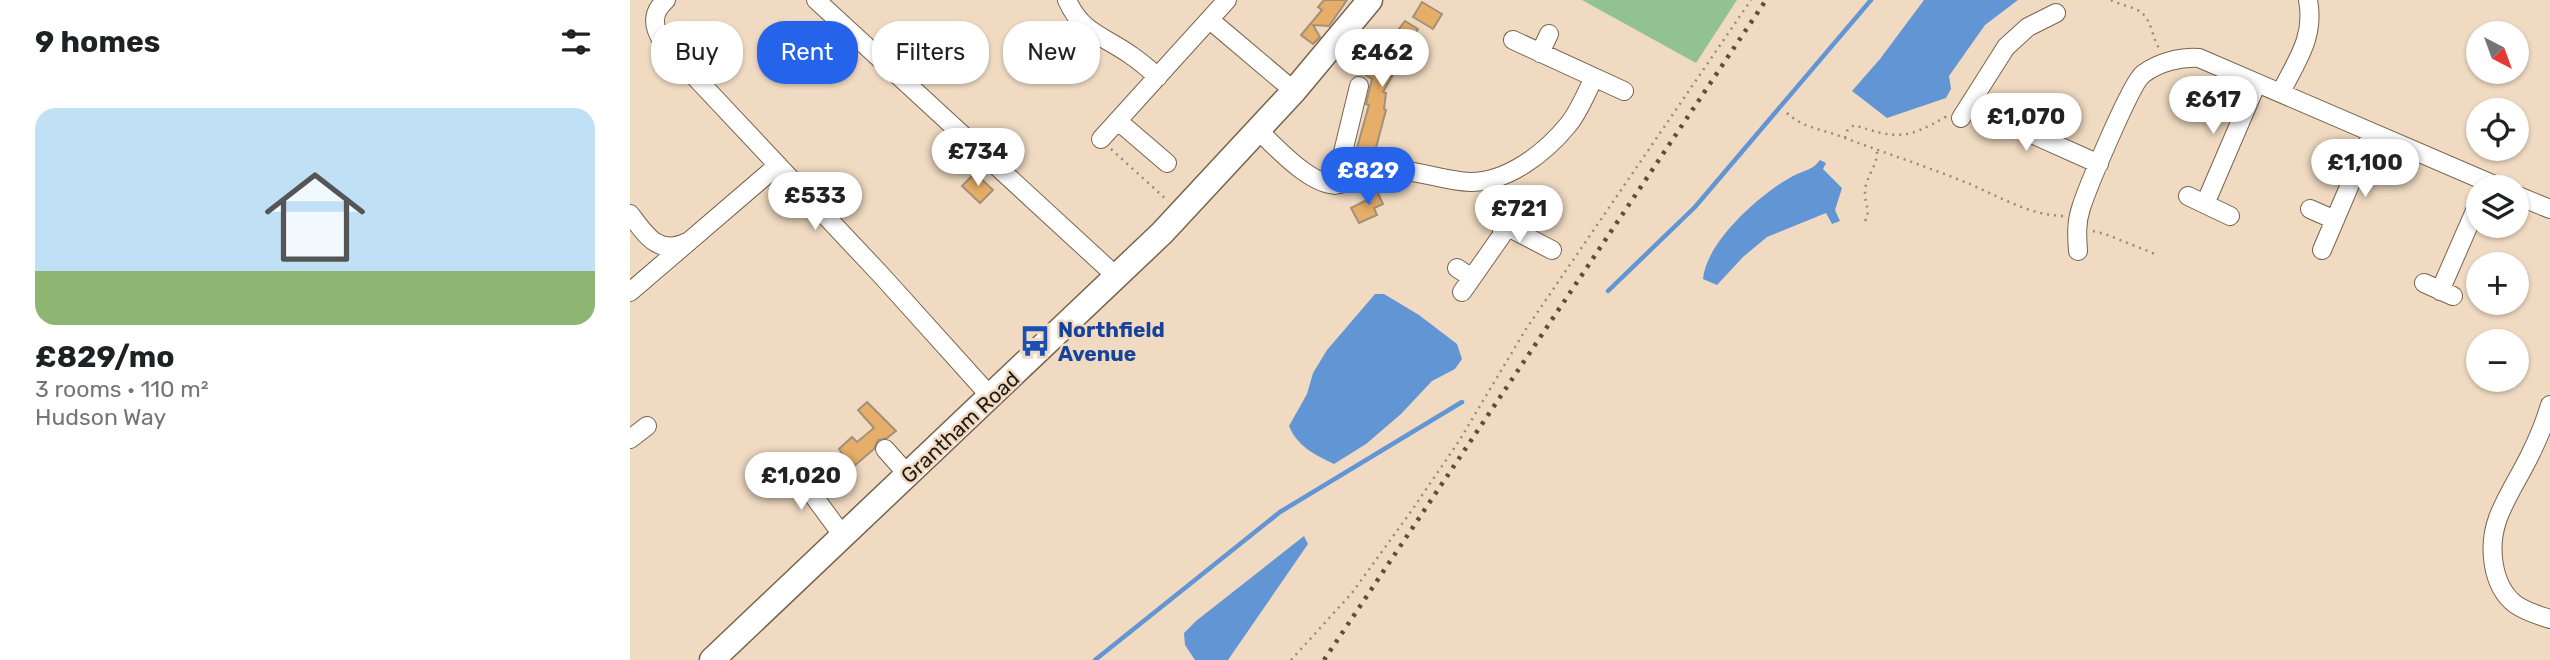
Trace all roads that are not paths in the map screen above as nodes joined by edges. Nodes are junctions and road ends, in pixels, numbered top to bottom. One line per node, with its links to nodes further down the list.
1 (666, 0): 25 (street)
2 (816, 0): 43 (street)
3 (1067, 0): 12 (street)
4 (1227, 0): 8 (street)
5 (1370, 0): 16 (highway, Grantham Road)
6 (2308, 0): 18 (street)
7 (2056, 13): 24 (street)
8 (1210, 20): 12 (street); 16 (street)
9 (1549, 34): 11 (street)
10 (1513, 40): 11 (street)
11 (1540, 53): 13 (street)
12 (1158, 77): 19 (street)
13 (1594, 78): 17 (street); 27 (street)
14 (2257, 83): 18 (street); 24 (street); 31 (street)
15 (1359, 86): 28 (street)
16 (1294, 91): 20 (highway, Grantham Road)
17 (1624, 91)
18 (2281, 92): 21 (street)
19 (1118, 121): 22 (street); 23 (street)
20 (1258, 130): 28 (street); 43 (highway, Grantham Road)
21 (2372, 133): 26 (street); 36 (street)
22 (1101, 139)
23 (1167, 163)
24 (2099, 163): 42 (street)
25 (778, 165): 39 (street); 47 (street)
26 (2466, 175)
27 (1493, 180): 28 (street); 37 (street)
28 (1335, 185)
29 (2188, 196): 31 (street)
30 (2529, 200): 33 (street)
31 (2205, 204): 35 (street)
32 (2310, 209): 36 (street)
33 (2550, 209)
34 (630, 214): 39 (street)
35 (2230, 216)
36 (2335, 220): 41 (street)
37 (1502, 224): 40 (street); 44 (street)
38 (2466, 230): 45 (street)
39 (690, 241): 46 (street)
40 (1552, 250)
41 (2322, 250)
42 (2078, 251)
43 (1117, 277): 47 (highway, Grantham Road)
44 (1463, 279)
45 (2439, 290)
46 (630, 292)
47 (990, 397): 53 (highway, Grantham Road)
48 (2550, 405): 55 (street)
49 (647, 426): 50 (street)
50 (630, 439)
51 (885, 449): 53 (street)
52 (790, 464): 54 (street)
53 (908, 475): 54 (highway, Grantham Road)
54 (843, 536): 56 (highway, Grantham Road)
55 (2550, 619)
56 (712, 660)

